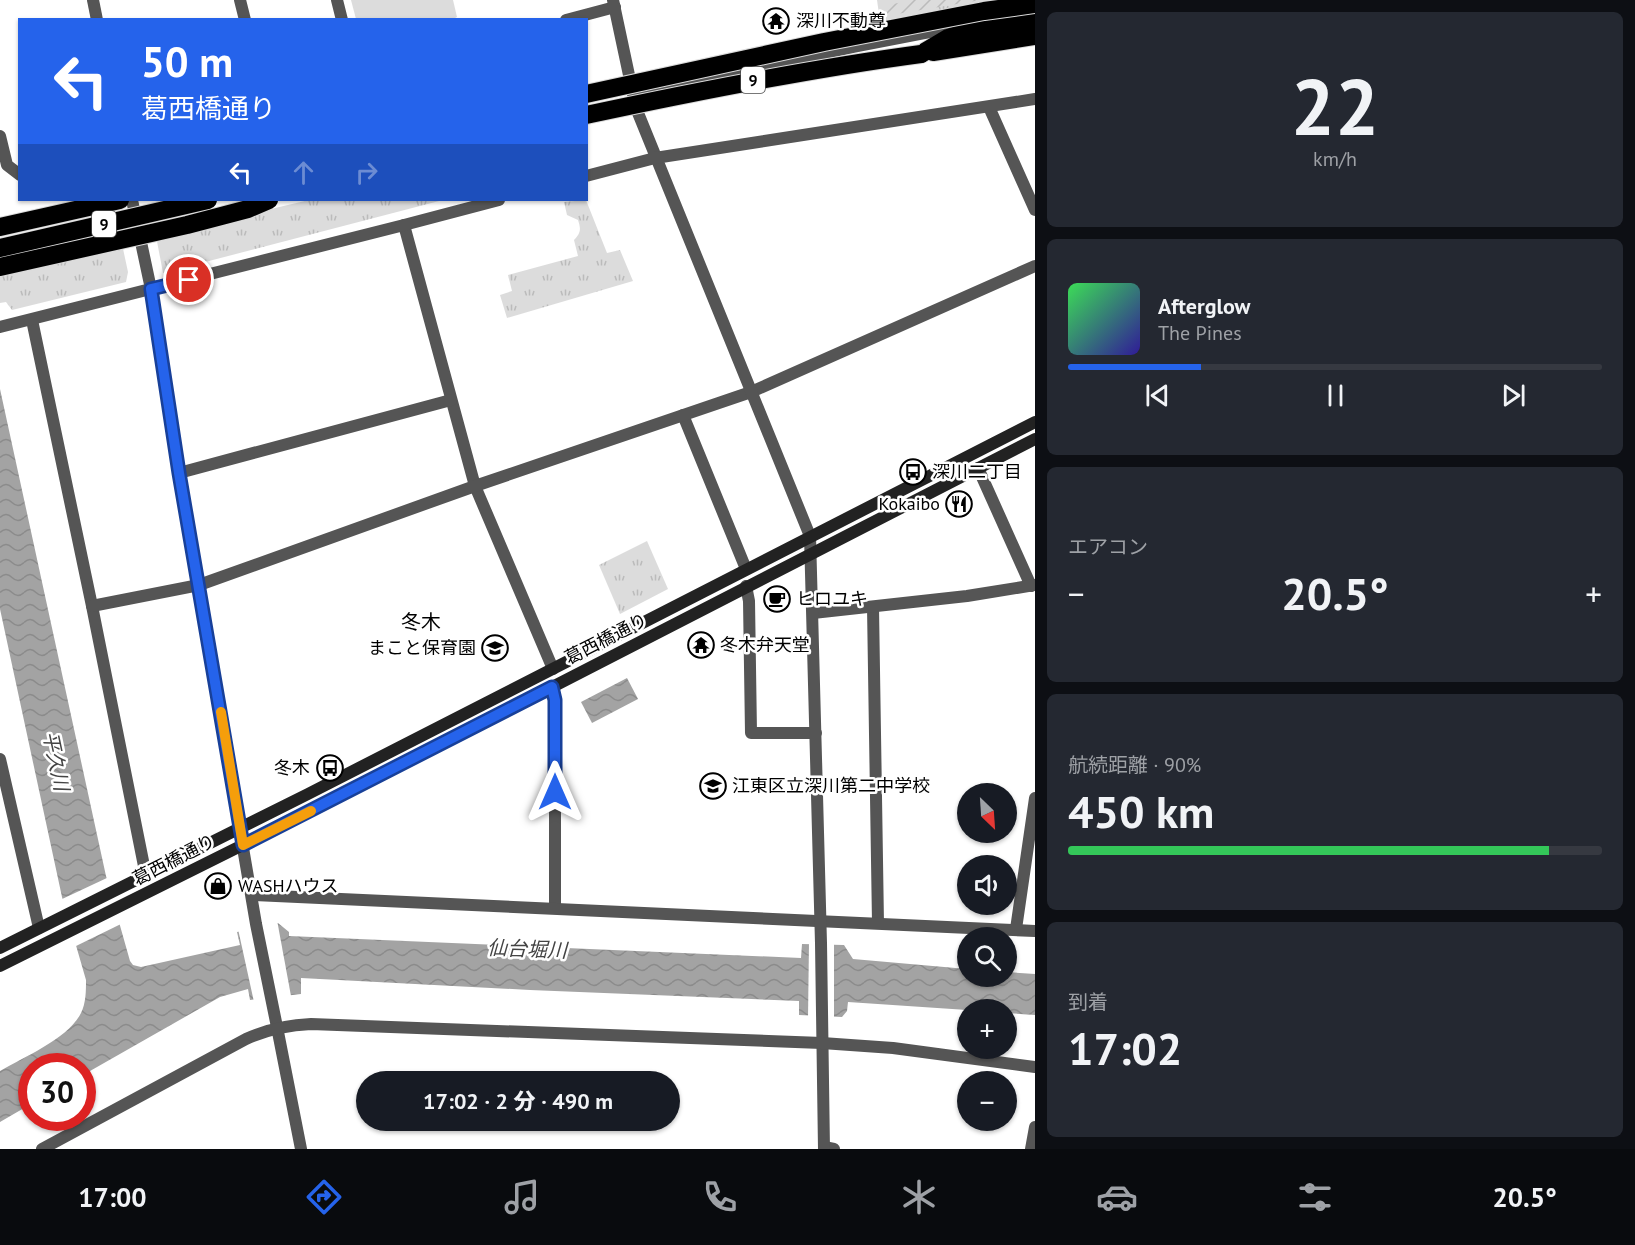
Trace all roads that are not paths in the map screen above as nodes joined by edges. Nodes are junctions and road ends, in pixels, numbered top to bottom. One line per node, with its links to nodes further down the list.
1 (93, 0): 7 (street)
2 (240, 0): 8 (street)
3 (337, 0): 9 (street)
4 (614, 3): 10 (street); 15 (street)
5 (1035, 4): 14 (highway, 9, bridge)
6 (1035, 15): 15 (street)
7 (97, 18)
8 (244, 18)
9 (342, 18)
10 (572, 18)
11 (1035, 19): 13 (highway)
12 (1035, 36): 13 (highway, 9)
13 (921, 54): 18 (highway, 9, bridge)
14 (588, 94)
15 (632, 94): 20 (street)
16 (1035, 99): 17 (street)
17 (989, 107): 20 (street); 29 (street)
18 (588, 115)
19 (0, 136): 21 (street)
20 (655, 158): 22 (street); 39 (street)
21 (18, 173)
22 (588, 175)
23 (116, 201): 31 (highway)
24 (132, 201): 36 (street)
25 (171, 201): 32 (highway, 9)
26 (204, 201): 33 (highway, 9, bridge)
27 (267, 201): 35 (highway, bridge)
28 (495, 201): 30 (street)
29 (1035, 210)
30 (404, 225): 36 (street); 40 (street)
31 (0, 227)
32 (0, 242)
33 (0, 249)
34 (1035, 266): 39 (street)
35 (0, 267)
36 (151, 289): 37 (street); 45 (street)
37 (32, 320): 38 (street); 53 (street)
38 (5, 326)
39 (751, 392): 41 (street); 47 (street)
40 (451, 400): 45 (street); 46 (street)
41 (683, 415): 46 (street); 49 (street)
42 (1035, 422): 47 (main road, 葛西橋通り)
43 (1035, 439): 44 (main road, 葛西橋通り)
44 (978, 468): 48 (main road, 葛西橋通り); 52 (street)
45 (179, 473): 50 (street)
46 (475, 486): 50 (street); 56 (street)
47 (810, 536): 48 (street); 49 (main road, 葛西橋通り)
48 (811, 553): 51 (main road, 葛西橋通り); 55 (street)
49 (746, 569): 56 (main road, 葛西橋通り)
50 (199, 585): 53 (street); 61 (street)
51 (746, 586): 57 (main road, 葛西橋通り); 58 (street)
52 (1033, 586): 54 (street)
53 (92, 606): 63 (street)
54 (873, 607): 55 (street); 67 (street)
55 (813, 613): 58 (street)
56 (553, 669): 61 (main road, 葛西橋通り)
57 (552, 687): 62 (main road, 葛西橋通り); 65 (street)
58 (816, 733): 66 (street)
59 (0, 759): 70 (street)
60 (1034, 804): 69 (street)
61 (240, 828): 62 (street); 63 (main road, 葛西橋通り)
62 (243, 845): 64 (street); 74 (main road, 葛西橋通り)
63 (146, 876): 70 (main road, 葛西橋通り)
64 (252, 895): 65 (street); 75 (street)
65 (555, 908): 66 (street)
66 (820, 921): 67 (street); 76 (street)
67 (878, 923): 68 (street)
68 (970, 927)
69 (1016, 927)
70 (39, 928): 73 (main road, 葛西橋通り)
71 (1017, 929): 72 (street)
72 (1035, 931)
73 (0, 948)
74 (0, 966)
75 (278, 1027): 76 (street); 80 (street); 81 (street)
76 (822, 1043): 77 (street); 79 (street)
77 (1035, 1067)
78 (1035, 1127): 82 (street)
79 (828, 1148)
80 (42, 1149)
81 (301, 1149)
82 (1031, 1149)

